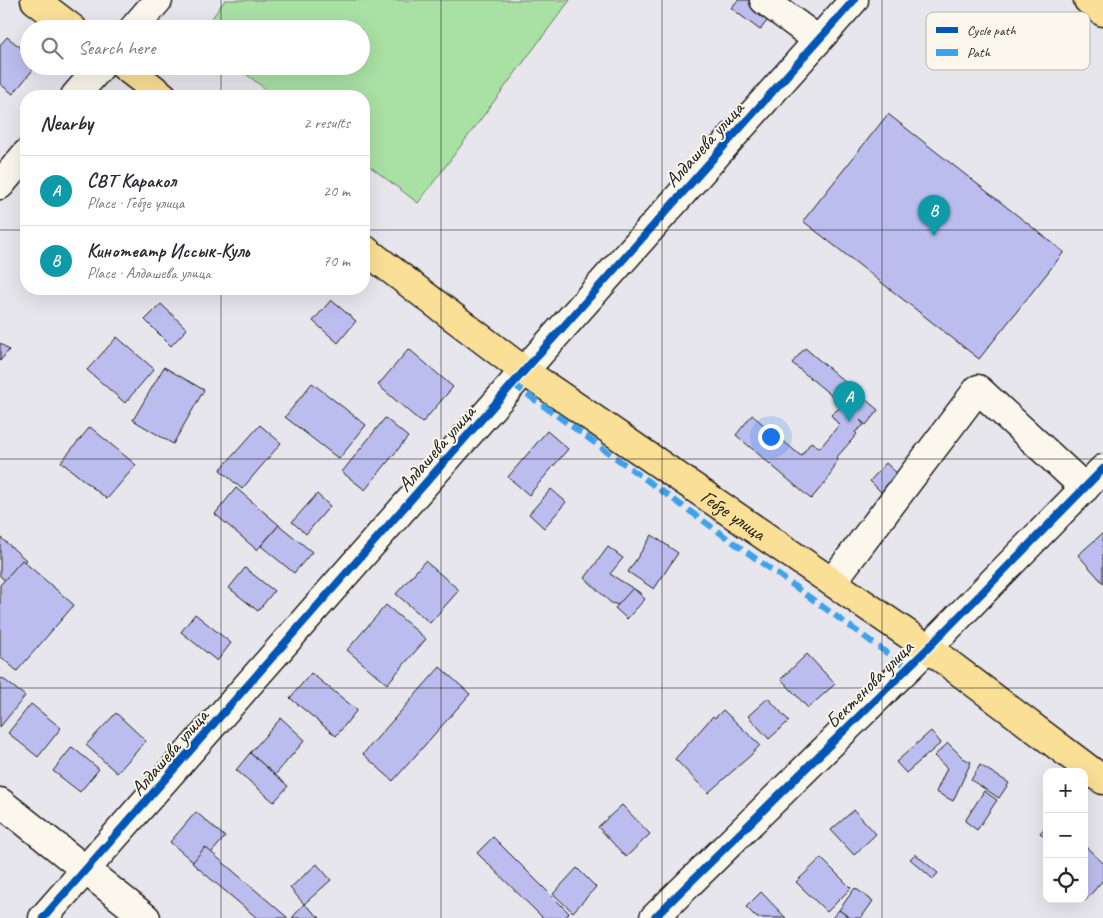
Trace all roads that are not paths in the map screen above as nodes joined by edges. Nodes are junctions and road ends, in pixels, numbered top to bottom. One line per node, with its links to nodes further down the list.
1 (35, 0): 7 (main road)
2 (158, 0): 8 (street)
3 (764, 0): 9 (street)
4 (854, 0): 9 (street, Алдашева улица)
5 (1088, 0): 6 (main road)
6 (1103, 12)
7 (61, 20)
8 (141, 20)
9 (818, 40): 17 (street, Алдашева улица)
10 (93, 75): 12 (street)
11 (136, 75): 13 (main road)
12 (80, 90)
13 (155, 90)
14 (20, 161): 15 (street)
15 (0, 185)
16 (370, 254): 17 (main road, Гебзе улица)
17 (524, 371): 19 (main road, Гебзе улица); 23 (street, Алдашева улица)
18 (1094, 479): 19 (street); 20 (street, Бектенова улица)
19 (832, 582): 20 (main road, Гебзе улица)
20 (928, 648): 21 (main road, Гебзе улица); 26 (street, Бектенова улица)
21 (1103, 780)
22 (0, 802): 23 (street)
23 (87, 870): 24 (street, Алдашева улица); 25 (street)
24 (43, 918)
25 (146, 918)
26 (654, 918)

